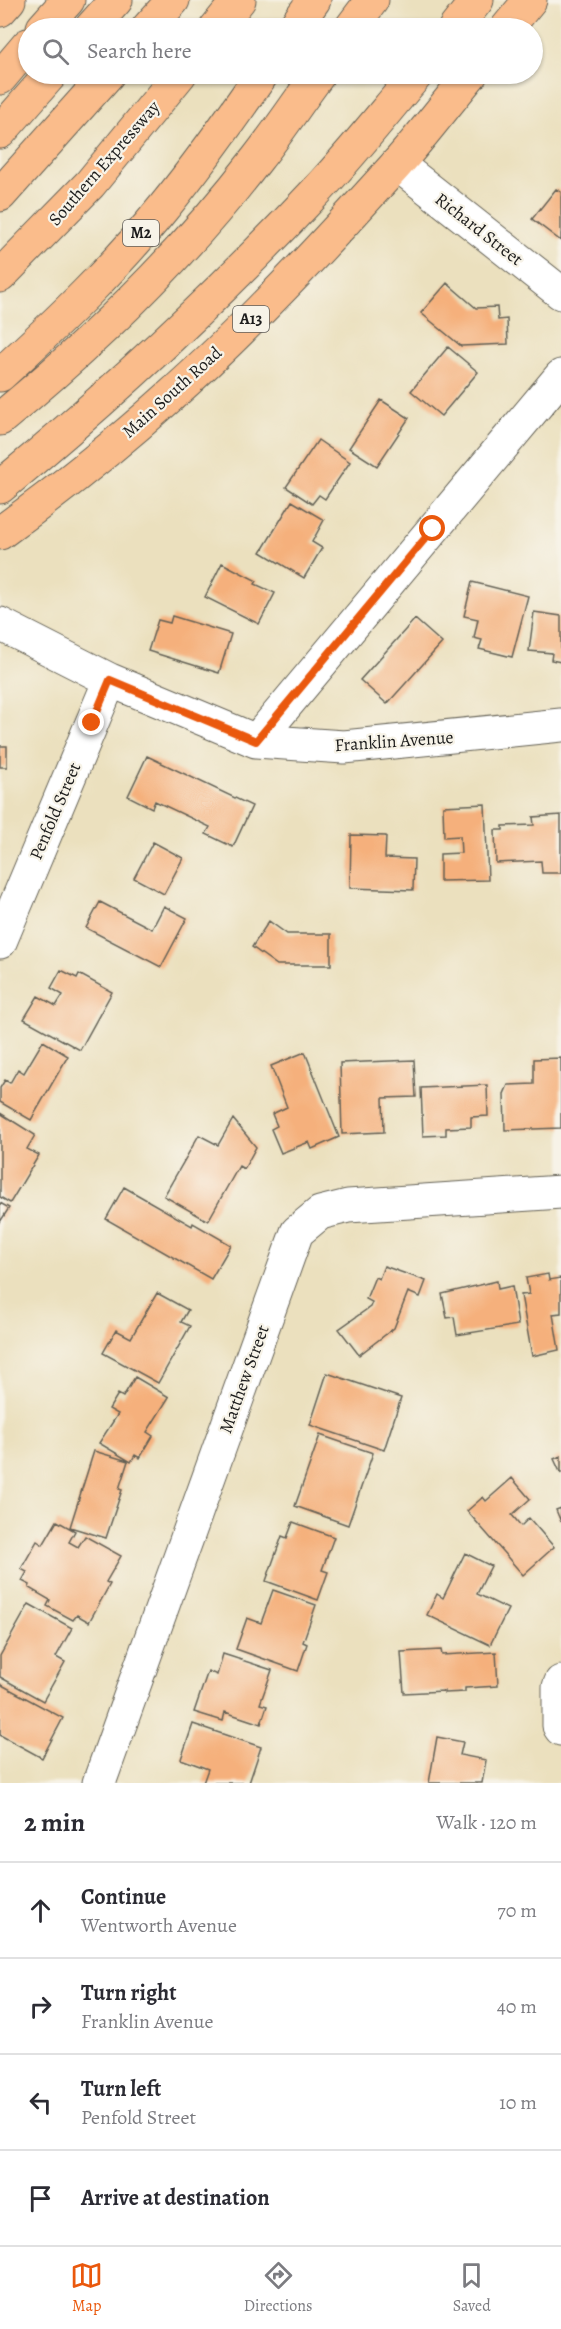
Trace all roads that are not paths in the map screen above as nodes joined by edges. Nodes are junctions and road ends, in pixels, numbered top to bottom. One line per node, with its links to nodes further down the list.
1 (9, 0): 10 (highway)
2 (68, 0): 11 (highway)
3 (116, 0): 12 (highway)
4 (173, 0): 13 (highway)
5 (239, 0): 14 (highway)
6 (314, 0): 15 (highway)
7 (372, 0): 16 (highway)
8 (477, 0): 17 (highway)
9 (530, 0): 18 (highway)
10 (0, 10)
11 (52, 18)
12 (100, 18)
13 (157, 18)
14 (224, 18)
15 (301, 18)
16 (358, 18)
17 (463, 18)
18 (515, 18)
19 (18, 57): 20 (highway)
20 (0, 78)
21 (42, 84): 28 (highway)
22 (99, 84): 30 (highway)
23 (172, 84): 31 (highway, Southern Expressway)
24 (255, 84): 33 (highway, M2)
25 (312, 84): 35 (highway)
26 (408, 84): 36 (highway)
27 (463, 84): 29 (highway, Main South Road / A13)
28 (0, 132)
29 (398, 164): 32 (street, Richard Street); 37 (highway, Main South Road / A13)
30 (5, 189)
31 (0, 276)
32 (561, 293)
33 (0, 375)
34 (561, 376): 41 (street)
35 (0, 419)
36 (0, 487)
37 (0, 533)
38 (0, 624): 39 (street, Franklin Avenue)
39 (110, 680): 41 (street, Franklin Avenue); 42 (street, Penfold Street)
40 (561, 725): 41 (street, Franklin Avenue)
41 (256, 741)
42 (0, 942)
43 (561, 1192): 46 (street, Matthew Street)
44 (561, 1682): 45 (street)
45 (561, 1730)
46 (99, 1783)

